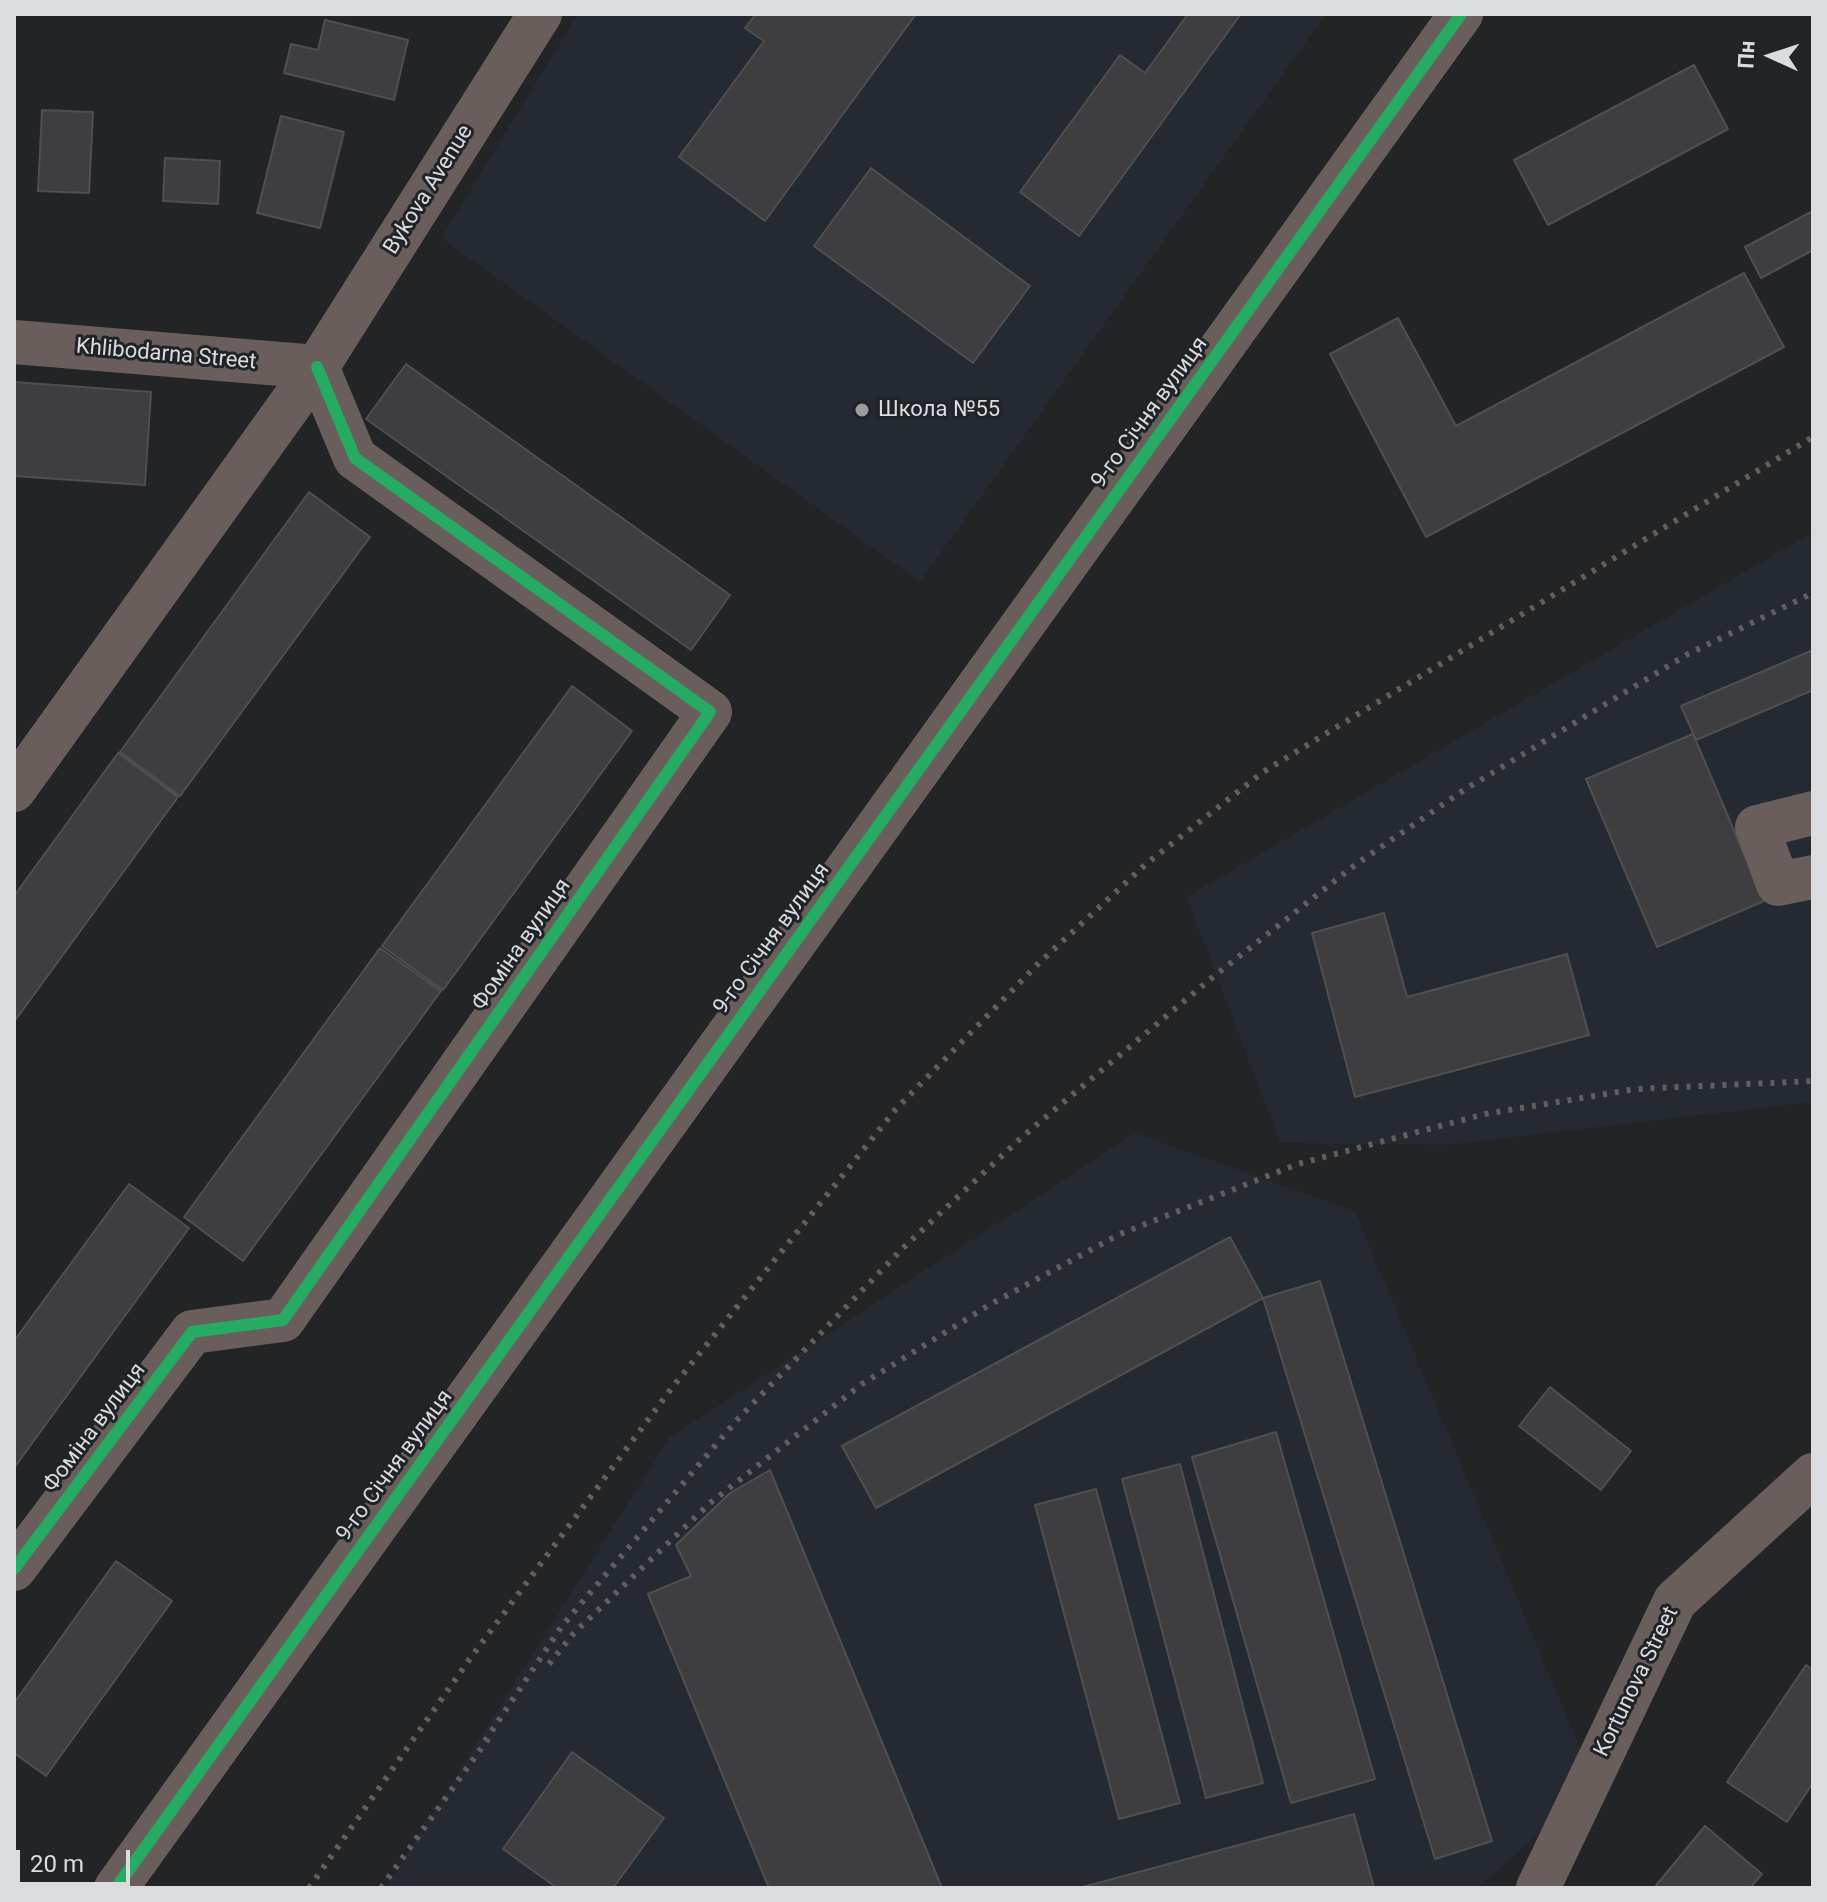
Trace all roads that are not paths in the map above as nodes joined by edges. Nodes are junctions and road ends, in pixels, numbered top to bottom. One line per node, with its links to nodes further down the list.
1 (540, 14): 4 (street, Bykova Avenue)
2 (1461, 14): 10 (street, 9-го Січня вулиця)
3 (14, 342): 4 (street, Khlibodarna Street)
4 (317, 367): 5 (street, Bykova Avenue); 9 (street, Фоміна вулиця)
5 (14, 790)
6 (1813, 813): 7 (street)
7 (1813, 877)
8 (1813, 1475): 11 (street, Kortunova Street)
9 (14, 1569)
10 (116, 1888)
11 (1538, 1888)

